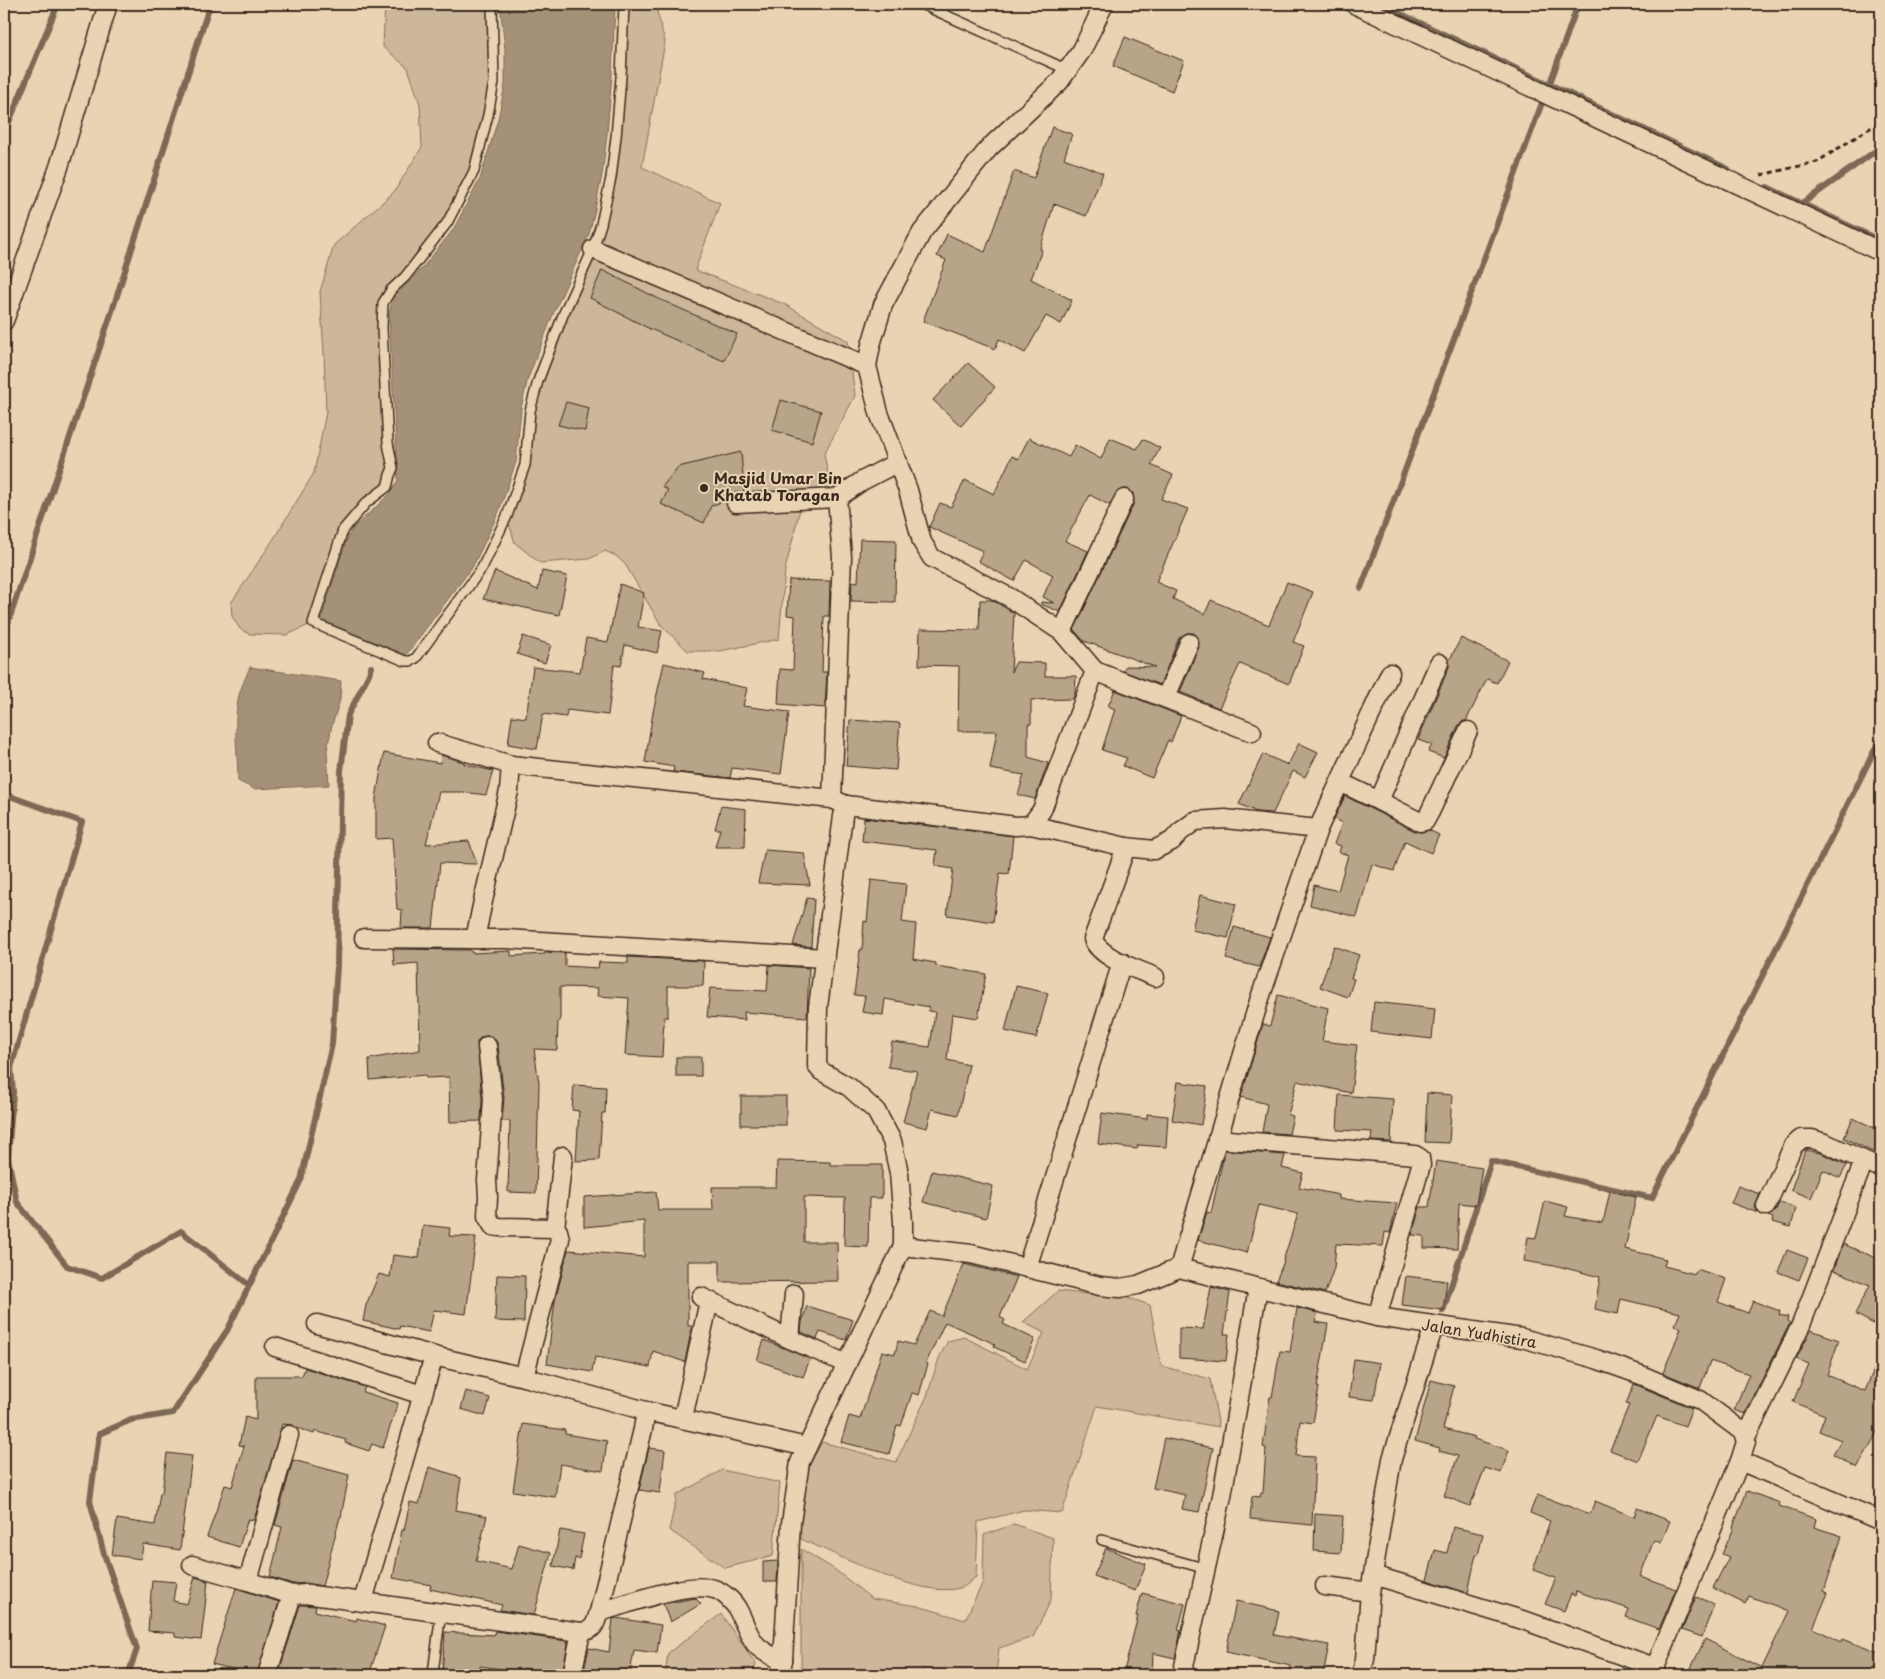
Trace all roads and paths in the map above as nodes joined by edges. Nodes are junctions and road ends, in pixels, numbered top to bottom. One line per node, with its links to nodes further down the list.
1 (108, 4): 12 (street)
2 (492, 4): 10 (lane)
3 (624, 4): 10 (lane)
4 (921, 4): 7 (lane)
5 (1104, 4): 7 (street)
6 (1354, 4): 9 (street)
7 (1068, 70): 13 (street)
8 (1881, 122): 9 (path)
9 (1731, 181): 11 (street)
10 (593, 249): 13 (street)
11 (1881, 252)
12 (4, 321)
13 (867, 366): 14 (street)
14 (898, 462): 15 (street); 18 (street)
15 (837, 498): 17 (street); 29 (street)
16 (1124, 499): 18 (street)
17 (736, 503)
18 (1062, 632): 21 (street)
19 (1189, 643): 23 (street)
20 (1439, 663): 30 (street)
21 (1095, 671): 23 (street); 31 (street)
22 (1390, 673): 28 (street)
23 (1166, 697): 25 (street)
24 (1468, 731): 30 (street)
25 (1252, 732)
26 (437, 743): 27 (street)
27 (511, 765): 29 (street); 35 (street)
28 (1340, 782): 30 (street); 32 (street)
29 (839, 802): 31 (street); 36 (street)
30 (1379, 802)
31 (1031, 826): 33 (street)
32 (1318, 829): 33 (street); 40 (street)
33 (1126, 847): 37 (street)
34 (364, 938): 35 (street)
35 (475, 939): 36 (street)
36 (825, 958): 46 (street)
37 (1122, 962): 38 (street); 47 (street)
38 (1155, 977)
39 (487, 1046): 45 (street)
40 (1217, 1139): 48 (street); 51 (street)
41 (563, 1156): 45 (street)
42 (1864, 1161): 43 (street); 44 (street); 63 (street)
43 (1881, 1168)
44 (1766, 1206)
45 (555, 1228): 58 (street)
46 (903, 1246): 47 (street); 57 (street)
47 (1027, 1268): 48 (street)
48 (1178, 1268): 49 (street, Jalan Yudhistira)
49 (1258, 1288): 51 (street, Jalan Yudhistira); 69 (street)
50 (794, 1294): 54 (street)
51 (1377, 1317): 53 (street, Jalan Yudhistira)
52 (317, 1324): 56 (street)
53 (1434, 1326): 63 (street, Jalan Yudhistira); 71 (street)
54 (790, 1339): 57 (street); 61 (street)
55 (275, 1347): 59 (street)
56 (434, 1356): 58 (street); 59 (street)
57 (847, 1364): 64 (street)
58 (524, 1376): 60 (street)
59 (422, 1395): 74 (street)
60 (646, 1411): 61 (street); 76 (street)
61 (683, 1418): 64 (street)
62 (289, 1435): 70 (street)
63 (1746, 1437): 65 (street)
64 (807, 1447): 78 (street)
65 (1740, 1461): 66 (street); 79 (street)
66 (1881, 1521)
67 (1102, 1540): 69 (lane)
68 (192, 1565): 70 (street)
69 (1207, 1569): 83 (street)
70 (248, 1581): 73 (street)
71 (1371, 1584): 72 (street); 79 (street); 84 (street)
72 (1325, 1586)
73 (292, 1595): 74 (street); 81 (street)
74 (363, 1601): 75 (street)
75 (441, 1612): 77 (street); 80 (lane)
76 (599, 1612): 77 (street); 78 (street)
77 (581, 1632): 82 (street)
78 (781, 1668)
79 (1653, 1671)
80 (433, 1673)
81 (267, 1675)
82 (572, 1675)
83 (1182, 1675)
84 (1361, 1675)

